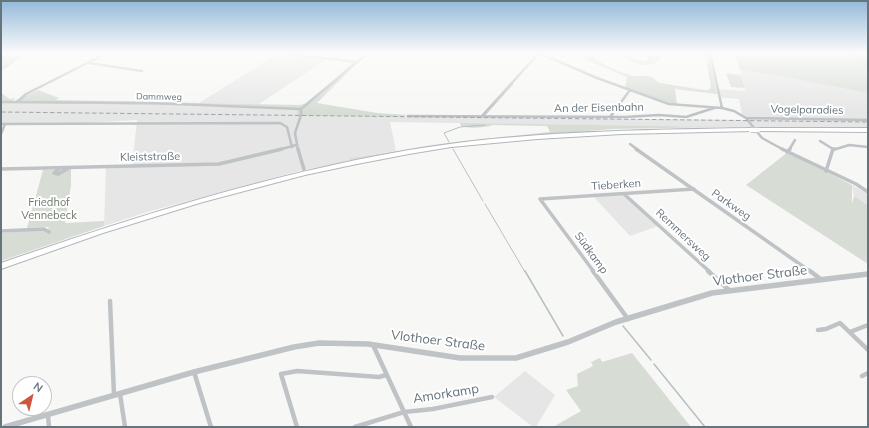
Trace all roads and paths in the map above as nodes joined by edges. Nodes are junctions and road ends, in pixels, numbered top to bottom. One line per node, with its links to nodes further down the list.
1 (68, 73): 8 (street)
2 (344, 73): 11 (street)
3 (521, 73): 13 (street)
4 (585, 73): 6 (street)
5 (714, 73): 10 (street)
6 (630, 90): 9 (street); 14 (street)
7 (1, 102): 8 (street, Dammweg)
8 (17, 102): 11 (street, Dammweg)
9 (714, 108): 10 (street); 14 (street, An der Eisenbahn)
10 (722, 108): 15 (street)
11 (301, 109): 23 (street)
12 (408, 116): 13 (street)
13 (481, 117): 14 (street, An der Eisenbahn)
14 (610, 117)
15 (746, 118): 16 (street, Vogelparadies); 27 (street)
16 (868, 120)
17 (3, 124): 19 (street); 24 (street)
18 (868, 130): 32 (main road, bridge)
19 (1, 134)
20 (795, 140): 27 (street)
21 (820, 140): 26 (street)
22 (630, 144): 33 (street, Parkweg)
23 (296, 145): 24 (street, Kleiststraße); 32 (street)
24 (292, 147): 28 (street, Kleiststraße)
25 (868, 147): 26 (street)
26 (834, 149): 31 (street)
27 (787, 152): 31 (street)
28 (70, 167): 29 (street, Kleiststraße); 29 (street)
29 (61, 168): 30 (street, Kleiststraße)
30 (1, 169)
31 (826, 171): 34 (street)
32 (305, 173): 39 (main road)
33 (694, 190): 35 (street, Tieberken); 41 (street, Parkweg)
34 (868, 192)
35 (624, 194): 36 (street, Tieberken); 42 (street, Remmersweg)
36 (540, 198): 44 (street, Südkamp)
37 (1, 231): 38 (street)
38 (49, 232)
39 (1, 266)
40 (868, 274): 41 (street, Vlothoer Straße)
41 (822, 280): 42 (street, Vlothoer Straße)
42 (729, 290): 44 (street, Vlothoer Straße)
43 (110, 301): 54 (street)
44 (628, 319): 48 (street, Vlothoer Straße)
45 (868, 325): 47 (street)
46 (818, 330): 47 (street)
47 (850, 332): 49 (street)
48 (373, 345): 50 (street, Vlothoer Straße); 52 (street)
49 (868, 350)
50 (194, 372): 54 (street, Vlothoer Straße); 63 (street)
51 (868, 372): 53 (street)
52 (386, 375): 56 (street); 64 (street)
53 (862, 376)
54 (117, 395): 57 (street, Vlothoer Straße); 62 (street)
55 (492, 397): 56 (street, Amorkamp)
56 (404, 412): 65 (street, Amorkamp); 66 (street)
57 (52, 413)
58 (41, 416): 60 (street, Vlothoer Straße)
59 (48, 416): 61 (street)
60 (5, 427)
61 (49, 427)
62 (125, 427)
63 (211, 427)
64 (297, 427)
65 (355, 427)
66 (411, 427)

